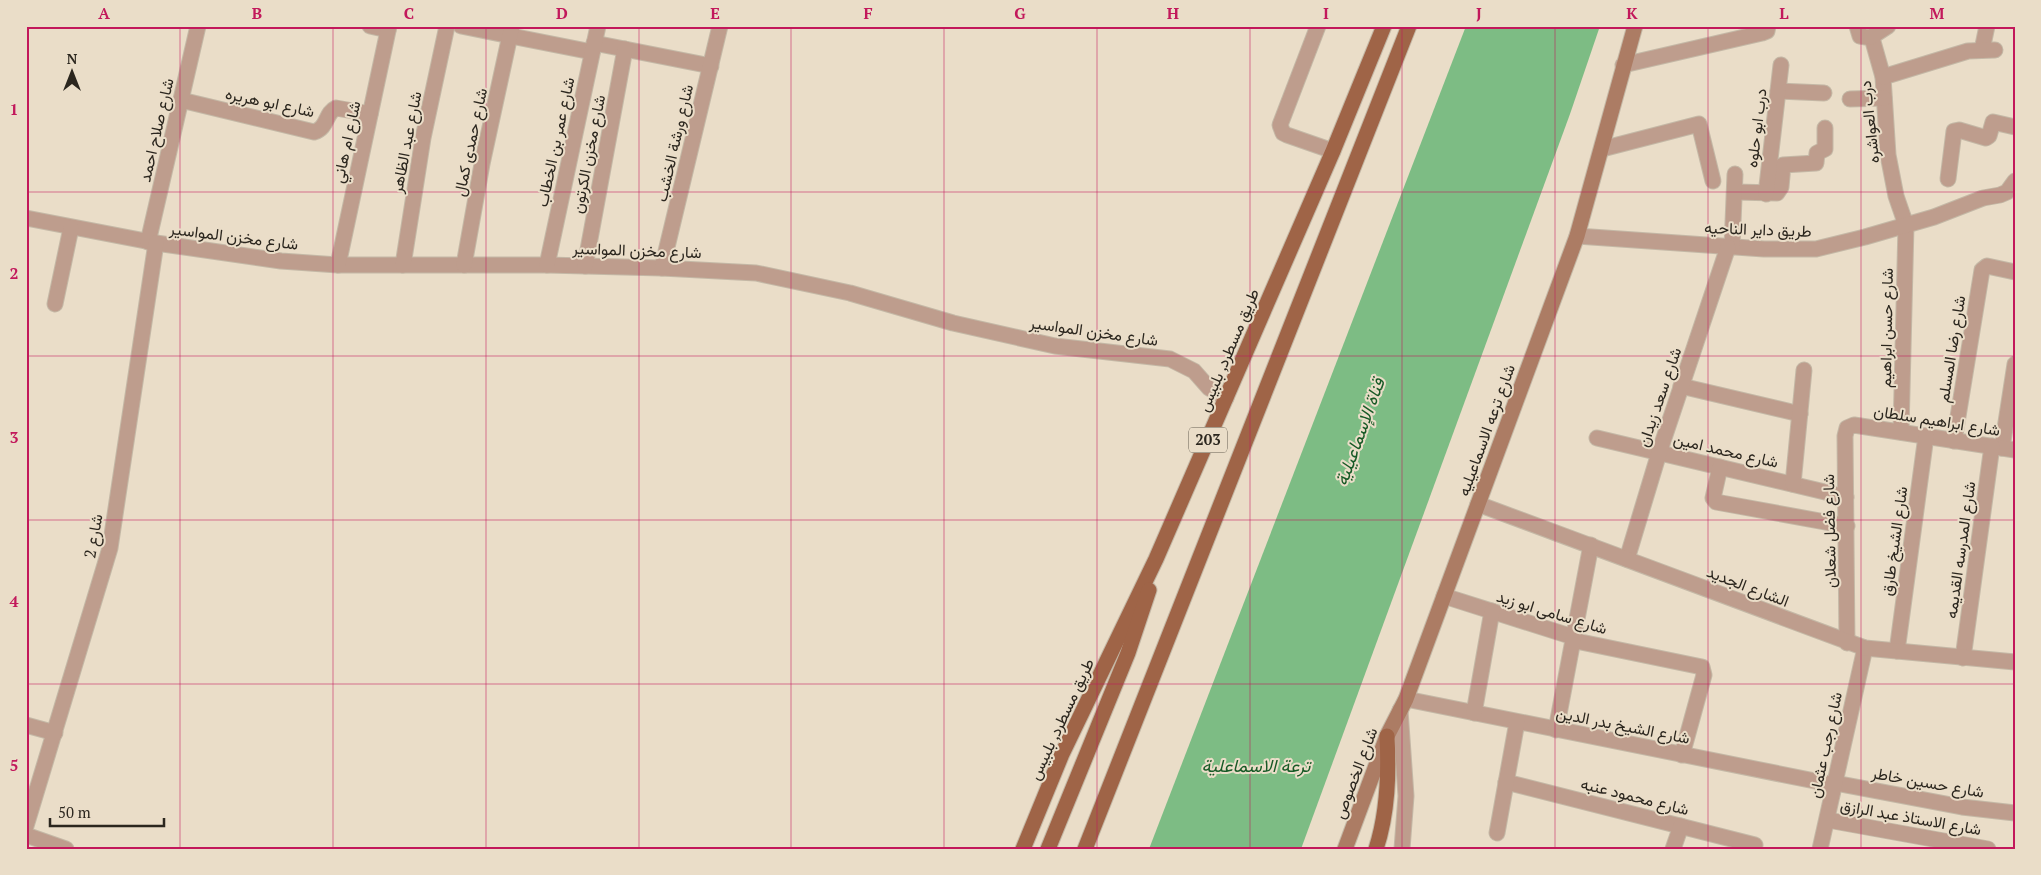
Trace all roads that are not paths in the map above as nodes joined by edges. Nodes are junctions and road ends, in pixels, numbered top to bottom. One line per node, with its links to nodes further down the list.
1 (198, 26): 28 (street, شارع صلاح احمد)
2 (370, 26): 15 (street)
3 (447, 26): 47 (street, شارع عبد الظاهر)
4 (461, 26): 16 (street)
5 (598, 26): 18 (street, شارع عمر بن الخطاب)
6 (720, 26): 21 (street, شارع ورشة الخشب)
7 (1318, 26): 33 (street)
8 (1384, 26): 33 (main road, طريق مسطرد, بلبيس / 203)
9 (1409, 26): 103 (main road, 203)
10 (1636, 26): 20 (main road, شارع ترعه الاسماعيليه)
11 (1768, 26): 20 (street)
12 (1857, 26): 17 (street)
13 (1888, 26): 17 (street)
14 (1987, 26): 23 (street)
15 (389, 28): 29 (street, شارع ام هاني)
16 (511, 31): 18 (street); 48 (street, شارع حمدى كمال)
17 (1871, 37): 23 (street, درب العواشره)
18 (594, 48): 19 (street); 49 (street, شارع عمر بن الخطاب)
19 (625, 49): 21 (street); 50 (street, شارع مخزن الكرتون)
20 (1624, 65): 32 (main road, شارع ترعه الاسماعيليه)
21 (711, 66): 51 (street, شارع ورشة الخشب)
22 (1781, 66): 24 (street, درب ابو حلوه)
23 (1882, 77): 26 (street, درب العواشره)
24 (1778, 92): 25 (street); 39 (street, درب ابو حلوه)
25 (1824, 94)
26 (1884, 98): 27 (street); 41 (street, درب العواشره)
27 (1850, 99)
28 (181, 100): 29 (street, شارع ابو هريره); 44 (street, شارع صلاح احمد)
29 (370, 114): 46 (street, شارع ام هاني)
30 (2015, 127): 35 (street)
31 (1825, 128): 39 (street, درب ابو حلوه)
32 (1602, 149): 36 (street); 43 (main road, شارع ترعه الاسماعيليه)
33 (1333, 151): 57 (main road, طريق مسطرد, بلبيس / 203)
34 (1736, 174): 38 (street, شارع سعد زيدان)
35 (1948, 179)
36 (1713, 180)
37 (2015, 181): 41 (street, طريق داير الناحيه)
38 (1735, 192): 39 (street); 45 (street, شارع سعد زيدان)
39 (1766, 194)
40 (26, 218): 42 (street, شارع مخزن المواسير)
41 (1906, 226): 45 (street, طريق داير الناحيه); 60 (street, شارع حسن ابراهيم)
42 (71, 228): 44 (street, شارع مخزن المواسير); 53 (street)
43 (1577, 236): 45 (street, طريق داير الناحيه); 69 (main road, شارع ترعه الاسماعيليه)
44 (152, 243): 46 (street, شارع مخزن المواسير); 87 (street, شارع 2)
45 (1730, 247): 56 (street, شارع سعد زيدان)
46 (338, 265): 47 (street, شارع مخزن المواسير)
47 (403, 265): 48 (street, شارع مخزن المواسير)
48 (464, 265): 49 (street, شارع مخزن المواسير)
49 (547, 265): 50 (street, شارع مخزن المواسير)
50 (585, 266): 51 (street, شارع مخزن المواسير)
51 (662, 268): 57 (street, شارع مخزن المواسير)
52 (2015, 272): 63 (street, شارع رضا المسلم)
53 (56, 304)
54 (2015, 364): 64 (street, شارع المدرسه القديمه)
55 (1804, 370): 58 (street)
56 (1681, 386): 58 (street); 65 (street, شارع سعد زيدان)
57 (1226, 398): 72 (main road, طريق مسطرد, بلبيس / 203)
58 (1800, 414): 67 (street)
59 (1854, 424): 60 (street, شارع ابراهيم سلطان); 68 (street, شارع فضل شعلان)
60 (1901, 432): 61 (street, شارع ابراهيم سلطان)
61 (1926, 436): 63 (street, شارع ابراهيم سلطان); 79 (street, شارع الشيخ طارق)
62 (1597, 438): 65 (street, شارع محمد امين)
63 (1954, 441): 64 (street, شارع ابراهيم سلطان)
64 (2003, 448): 80 (street, شارع المدرسه القديمه)
65 (1659, 452): 66 (street, شارع محمد امين); 73 (street, شارع سعد زيدان)
66 (1720, 467): 67 (street, شارع محمد امين); 70 (street)
67 (1793, 484): 68 (street, شارع محمد امين)
68 (1846, 497): 70 (street, شارع فضل شعلان)
69 (1478, 504): 71 (street, الشارع الجديد); 74 (main road, شارع ترعه الاسماعيليه)
70 (1847, 526): 77 (street, شارع فضل شعلان)
71 (1591, 545): 73 (street, الشارع الجديد); 76 (street)
72 (1156, 559): 101 (main road, طريق مسطرد, بلبيس / 203); 102 (main road)
73 (1627, 559): 77 (street, الشارع الجديد)
74 (1444, 596): 75 (street, شارع سامى ابو زيد); 82 (main road, شارع ترعه الاسماعيليه)
75 (1492, 612): 76 (street, شارع سامى ابو زيد); 83 (street)
76 (1573, 640): 86 (street); 89 (street, شارع سامى ابو زيد)
77 (1848, 643): 78 (street, الشارع الجديد)
78 (1864, 648): 79 (street, الشارع الجديد); 91 (street, شارع رجب عثمان)
79 (1897, 651): 80 (street, الشارع الجديد)
80 (1963, 658): 81 (street, الشارع الجديد)
81 (2015, 662)
82 (1403, 705): 83 (street, شارع الشيخ بدر الدين); 88 (main road, شارع الخصوص); 106 (street, شارع ترعه الاسماعيليه)
83 (1474, 713): 84 (street, شارع الشيخ بدر الدين)
84 (1517, 722): 86 (street, شارع الشيخ بدر الدين); 90 (street)
85 (26, 725): 87 (street)
86 (1556, 730): 89 (street, شارع الشيخ بدر الدين)
87 (55, 733): 92 (street, شارع 2)
88 (1387, 736): 104 (main road, شارع الخصوص); 105 (main road)
89 (1682, 754): 91 (street, شارع الشيخ بدر الدين)
90 (1506, 782): 96 (street, شارع محمود عنبه); 97 (street)
91 (1835, 784): 93 (street, شارع حسين خاطر); 94 (street, شارع رجب عثمان)
92 (30, 799): 95 (street, شارع 2)
93 (2015, 813)
94 (1828, 820): 108 (street, شارع رجب عثمان); 109 (street, شارع الاستاذ عبد الرازق)
95 (26, 826)
96 (1681, 826): 99 (street, شارع محمود عنبه); 107 (street)
97 (1497, 833)
98 (26, 835): 100 (street)
99 (1755, 845)
100 (66, 849)
101 (1023, 849)
102 (1048, 849)
103 (1085, 849)
104 (1345, 849)
105 (1376, 849)
106 (1402, 849)
107 (1673, 849)
108 (1820, 849)
109 (1988, 849)

